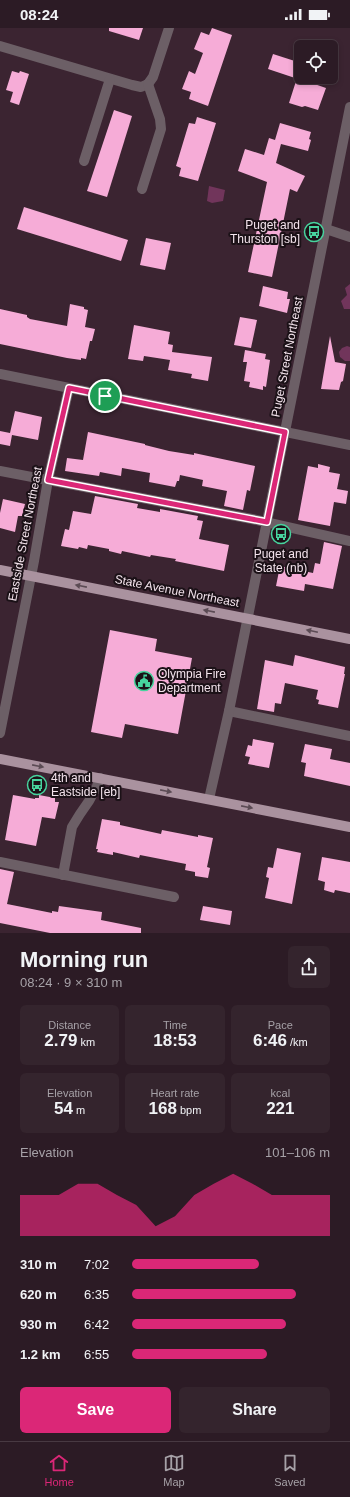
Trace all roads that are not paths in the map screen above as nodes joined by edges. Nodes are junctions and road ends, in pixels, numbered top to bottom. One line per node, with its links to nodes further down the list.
1 (169, 28): 4 (street)
2 (0, 46): 3 (street)
3 (110, 79): 4 (street); 6 (street)
4 (148, 84): 7 (street)
5 (350, 107): 8 (street, Puget Street Northeast)
6 (84, 161)
7 (142, 189)
8 (326, 229): 9 (street); 12 (street, Puget Street Northeast)
9 (350, 237)
10 (0, 374): 11 (street)
11 (69, 388): 12 (street); 15 (street, Eastside Street Northeast)
12 (285, 432): 13 (street); 16 (street, Puget Street Northeast)
13 (350, 446)
14 (0, 471): 15 (street)
15 (48, 480): 16 (street); 19 (street, Eastside Street Northeast)
16 (267, 522): 17 (street); 20 (street, Puget Street Northeast)
17 (350, 541)
18 (0, 570): 19 (main road, State Avenue Northeast)
19 (31, 576): 20 (main road, State Avenue Northeast, one-way to 19); 23 (street, Eastside Street Northeast)
20 (247, 618): 21 (main road, State Avenue Northeast, one-way to 20); 24 (street, Puget Street Northeast)
21 (350, 639)
22 (0, 673): 23 (street)
23 (10, 676): 25 (street, Eastside Street Northeast)
24 (229, 711): 26 (street); 29 (street, Puget Street Northeast)
25 (0, 733)
26 (350, 736)
27 (0, 759): 28 (main road, one-way to 28)
28 (100, 778): 29 (main road, one-way to 29); 32 (street)
29 (209, 799): 30 (main road, one-way to 30)
30 (350, 827)
31 (0, 862): 32 (street)
32 (63, 874): 33 (street)
33 (174, 897)

